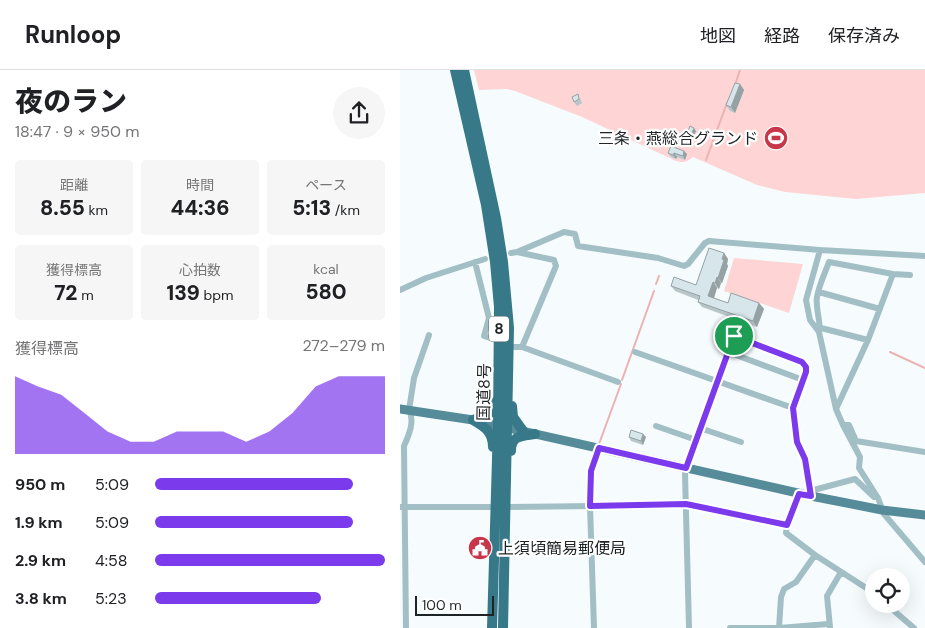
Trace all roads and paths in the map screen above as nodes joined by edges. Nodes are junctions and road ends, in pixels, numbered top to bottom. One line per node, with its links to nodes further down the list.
1 (455, 70): 3 (highway, 国道8号 / 8)
2 (464, 70): 3 (highway, 国道8号 / 8)
3 (494, 231): 18 (highway, 国道8号 / 8); 19 (highway, 国道8号 / 8)
4 (820, 250): 5 (street); 14 (street); 20 (street)
5 (925, 256)
6 (485, 259): 7 (street)
7 (475, 262): 10 (street); 18 (street)
8 (893, 274): 9 (street); 11 (street); 12 (street)
9 (910, 275)
10 (400, 290)
11 (818, 292): 12 (street); 14 (street)
12 (880, 309): 17 (street)
13 (738, 325): 16 (street)
14 (820, 330): 17 (street); 30 (street)
15 (429, 336): 29 (street)
16 (734, 336): 22 (street); 24 (street)
17 (868, 340): 30 (street)
18 (499, 341): 23 (highway, 国道8号 / 8)
19 (509, 347): 20 (street); 27 (highway, 国道8号 / 8)
20 (522, 347): 26 (street)
21 (635, 352): 25 (street)
22 (728, 352): 24 (street); 25 (street)
23 (499, 371): 31 (highway); 33 (highway, 国道8号 / 8)
24 (803, 380): 28 (street)
25 (718, 381): 28 (street); 35 (street)
26 (618, 382)
27 (508, 384): 33 (highway, 国道8号 / 8); 36 (highway)
28 (793, 408): 47 (street)
29 (404, 409): 31 (main road); 44 (street)
30 (836, 409): 32 (street)
31 (473, 420): 33 (main road); 43 (highway)
32 (843, 425): 41 (street); 48 (street)
33 (503, 426): 36 (main road); 43 (highway, 国道8号 / 8); 45 (highway, 国道8号 / 8)
34 (656, 426): 38 (street)
35 (700, 428): 38 (street); 39 (street)
36 (522, 430): 37 (main road)
37 (535, 434): 40 (main road); 45 (highway)
38 (696, 440): 42 (street)
39 (741, 442)
40 (599, 448): 42 (main road); 50 (street)
41 (925, 452)
42 (686, 468): 46 (main road); 49 (street)
43 (497, 473): 52 (highway, 国道8号 / 8)
44 (402, 476): 51 (street)
45 (506, 485): 52 (highway, 国道8号 / 8)
46 (799, 494): 47 (main road); 55 (street)
47 (811, 494): 48 (street); 53 (main road)
48 (878, 498): 53 (street)
49 (686, 504): 50 (street); 55 (street); 66 (street)
50 (590, 506): 52 (street); 65 (street)
51 (402, 507): 52 (street); 62 (street)
52 (501, 507): 63 (highway, 国道8号 / 8); 64 (highway, 国道8号 / 8)
53 (882, 510): 54 (main road); 57 (street)
54 (925, 515)
55 (787, 525): 56 (street)
56 (815, 556): 58 (street); 68 (street)
57 (925, 562)
58 (841, 572): 59 (street); 61 (street)
59 (865, 587)
60 (896, 613): 69 (street)
61 (829, 626): 68 (street)
62 (406, 628)
63 (492, 628)
64 (503, 628)
65 (594, 628)
66 (689, 628)
67 (730, 628): 68 (street)
68 (779, 628)
69 (914, 628)

